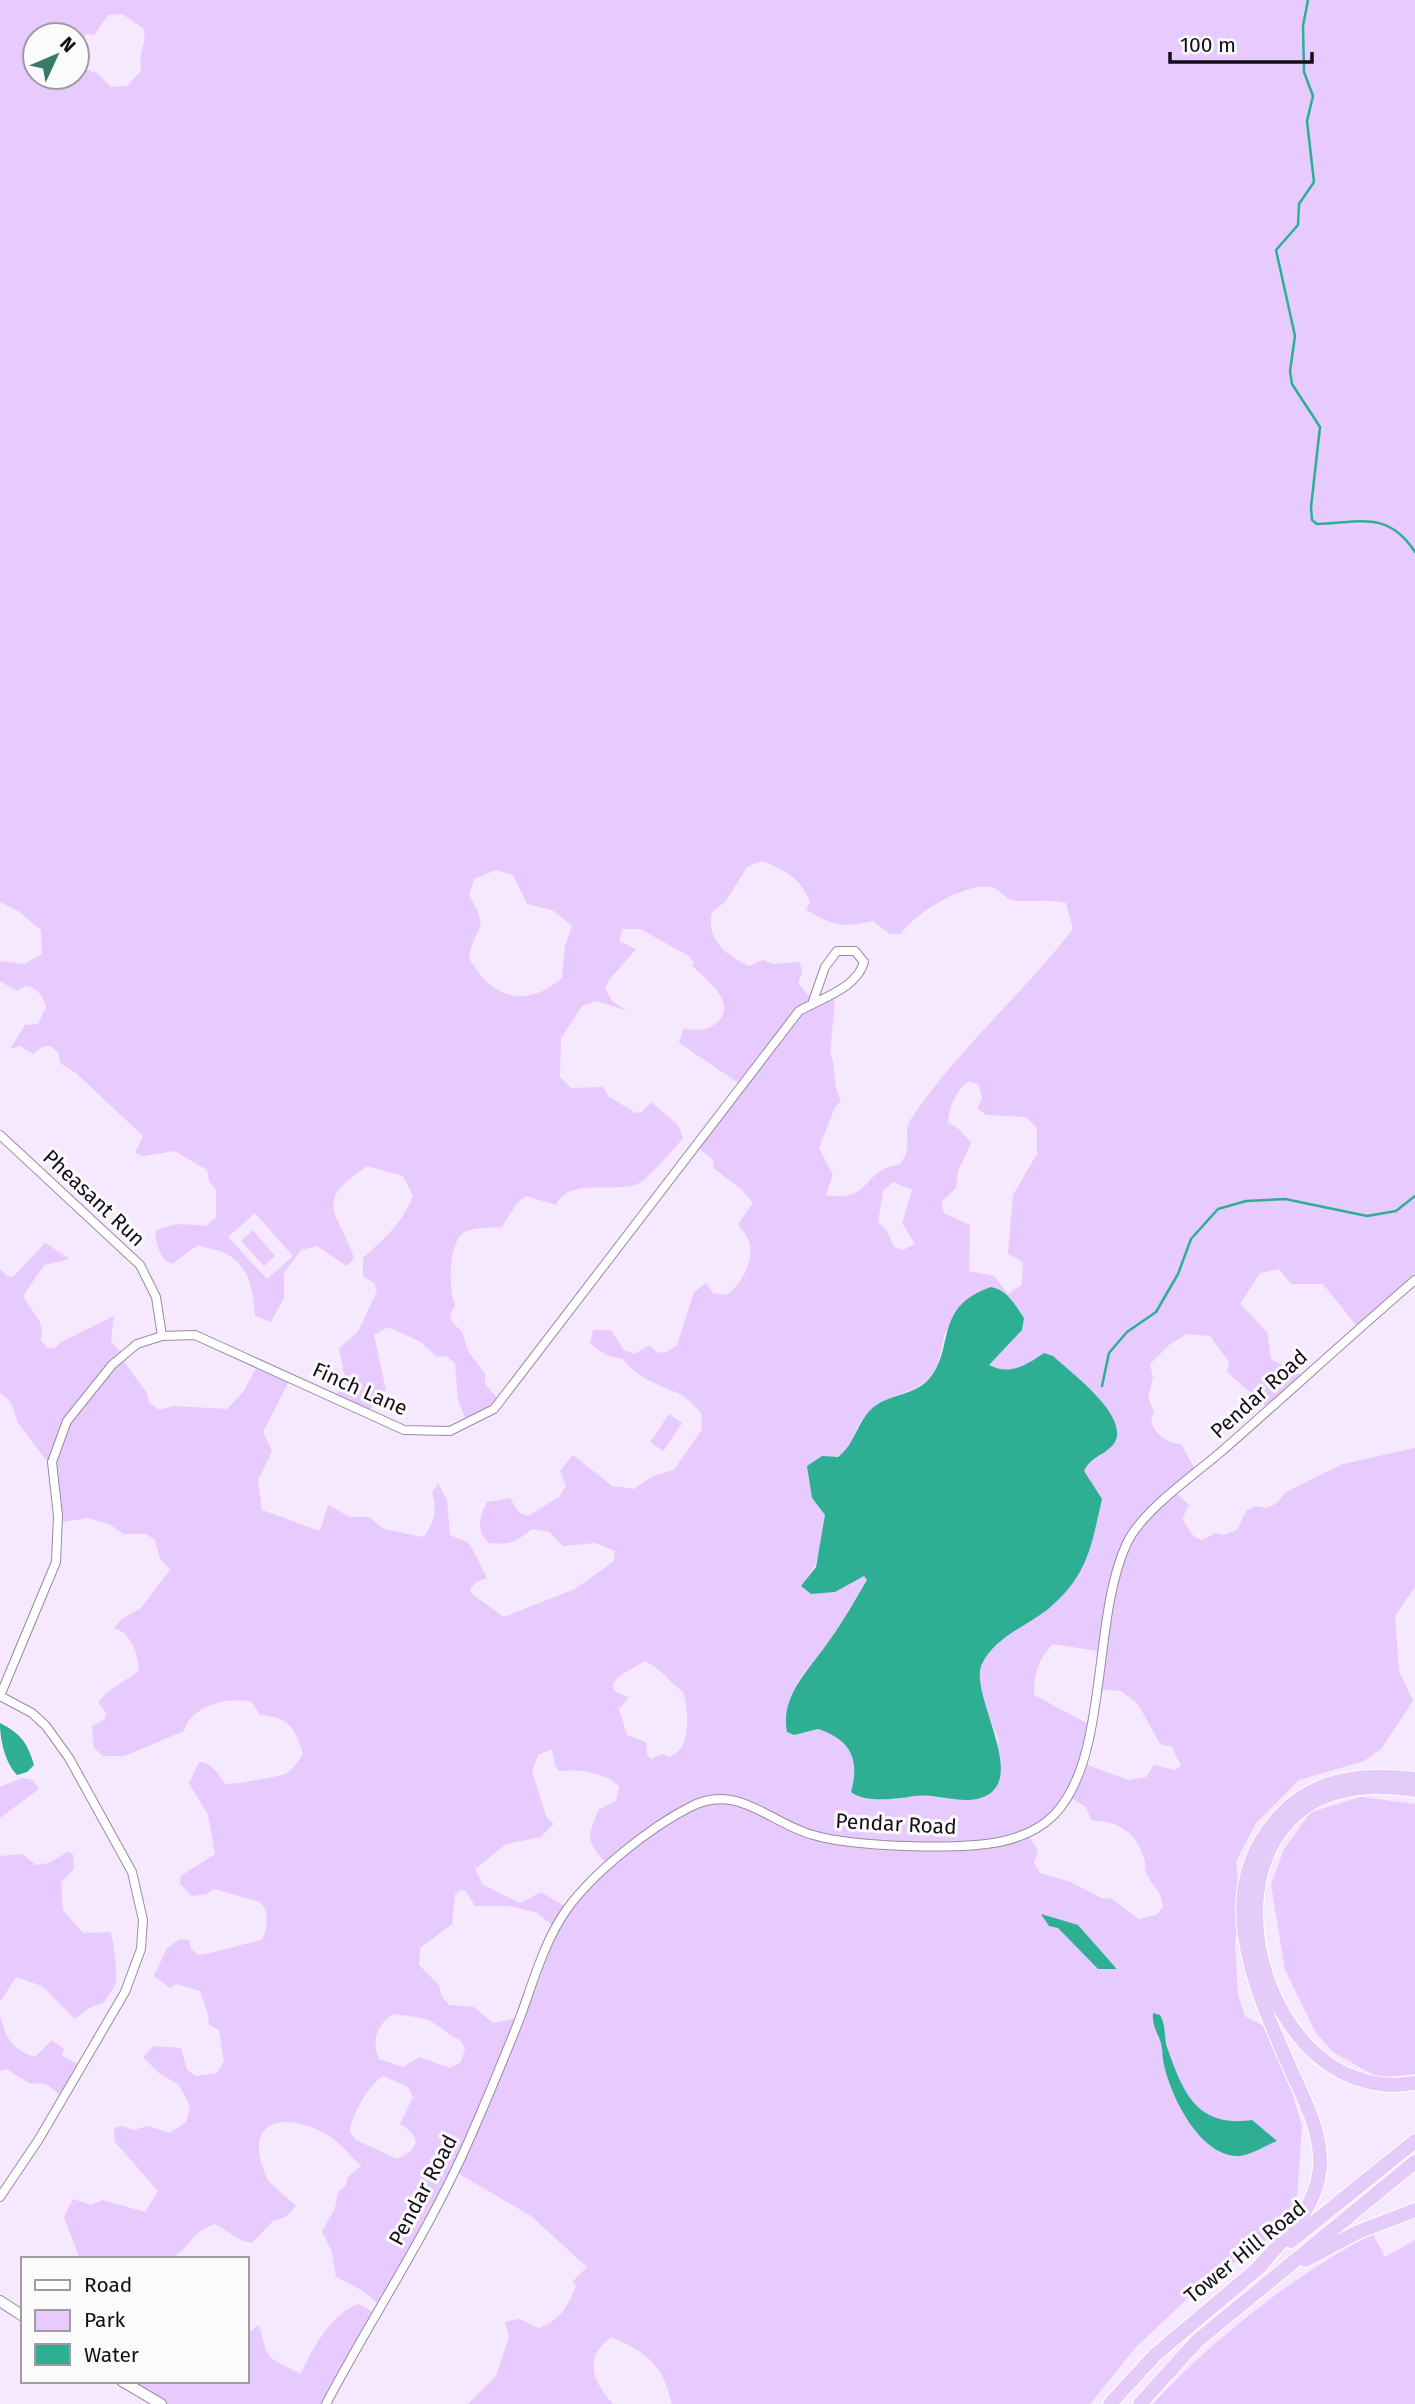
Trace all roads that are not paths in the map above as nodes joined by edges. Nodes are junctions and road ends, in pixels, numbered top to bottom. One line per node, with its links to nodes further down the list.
1 (812, 1004): 1 (street, Finch Lane); 4 (street, Finch Lane)
2 (0, 1135): 4 (street, Pheasant Run)
3 (1415, 1280): 19 (street, Pendar Road)
4 (162, 1336): 5 (street, Finch Lane)
5 (0, 1696): 11 (street)
6 (1415, 1779): 13 (highway)
7 (1415, 1790): 8 (highway)
8 (1415, 2082)
9 (1415, 2141): 13 (highway, Tower Hill Road)
10 (1415, 2162): 14 (highway, Tower Hill Road)
11 (0, 2197)
12 (1415, 2210): 14 (highway)
13 (1256, 2270): 20 (highway, Tower Hill Road)
14 (1264, 2284): 21 (highway, Tower Hill Road)
15 (0, 2301): 16 (street)
16 (21, 2315)
17 (125, 2383): 18 (street)
18 (161, 2404)
19 (326, 2404)
20 (1111, 2404)
21 (1140, 2404)

